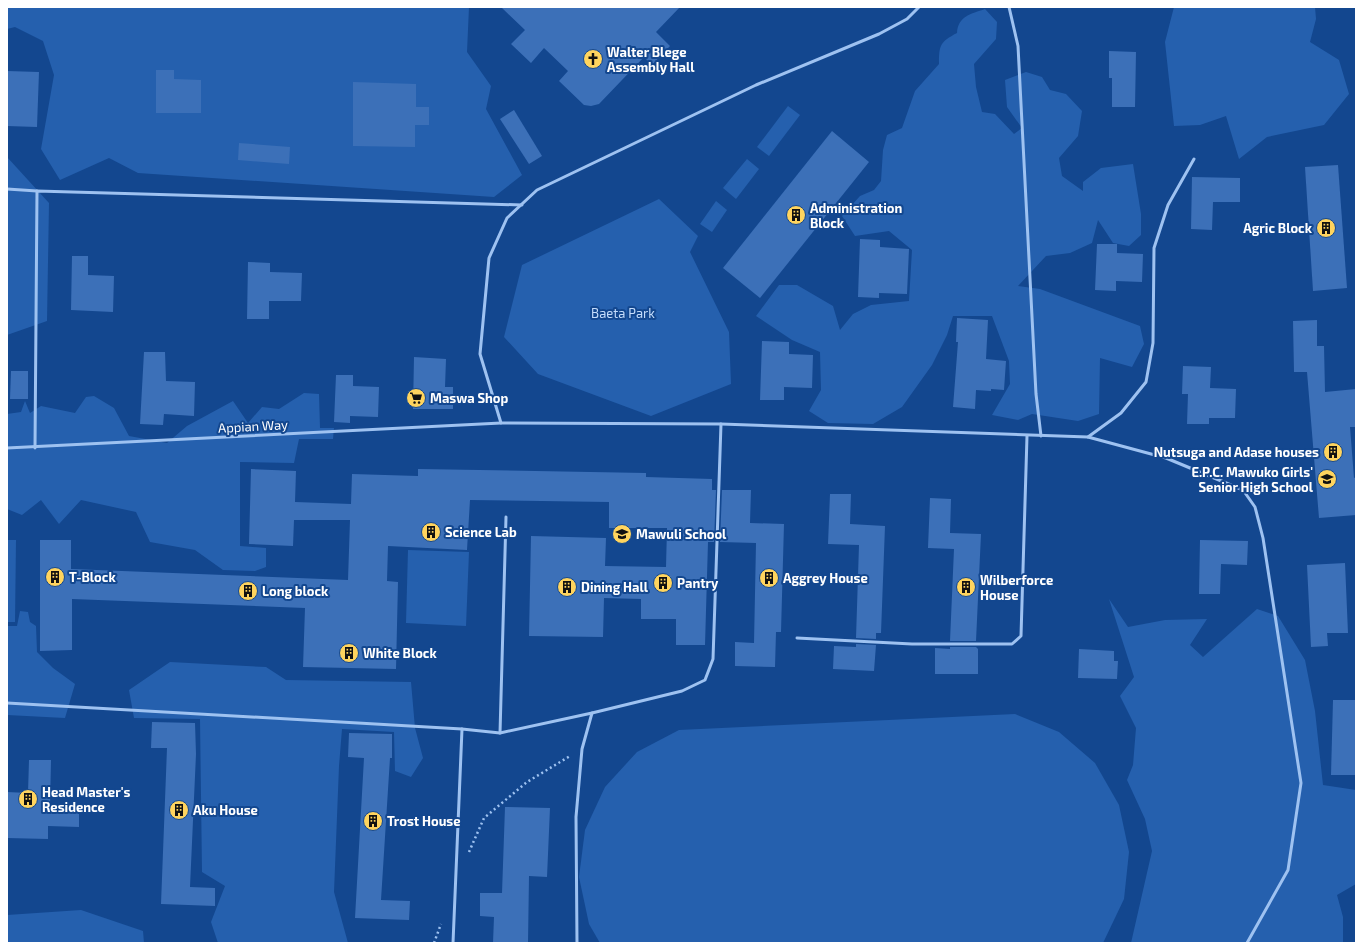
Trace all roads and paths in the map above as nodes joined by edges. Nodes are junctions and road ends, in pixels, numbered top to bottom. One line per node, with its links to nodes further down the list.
1 (919, 7): 6 (lane)
2 (1009, 7): 10 (lane)
3 (1194, 159): 11 (lane)
4 (7, 189): 5 (lane)
5 (36, 191): 6 (lane); 13 (lane)
6 (522, 205): 7 (lane)
7 (501, 423): 8 (lane, Appian Way); 13 (lane, Appian Way)
8 (722, 424): 9 (lane, Appian Way); 17 (lane)
9 (1027, 436): 10 (lane, Appian Way); 15 (lane)
10 (1041, 436): 11 (lane, Appian Way)
11 (1088, 437): 26 (lane, Appian Way)
12 (7, 448): 13 (lane, Appian Way)
13 (35, 448)
14 (506, 517): 19 (lane)
15 (796, 638)
16 (7, 704): 18 (lane)
17 (592, 714): 19 (lane); 20 (lane)
18 (462, 729): 19 (lane); 24 (lane)
19 (500, 733)
20 (582, 749): 21 (path); 25 (lane)
21 (467, 858)
22 (442, 921): 23 (path)
23 (434, 943)
24 (453, 943)
25 (577, 943)
26 (1247, 943)

